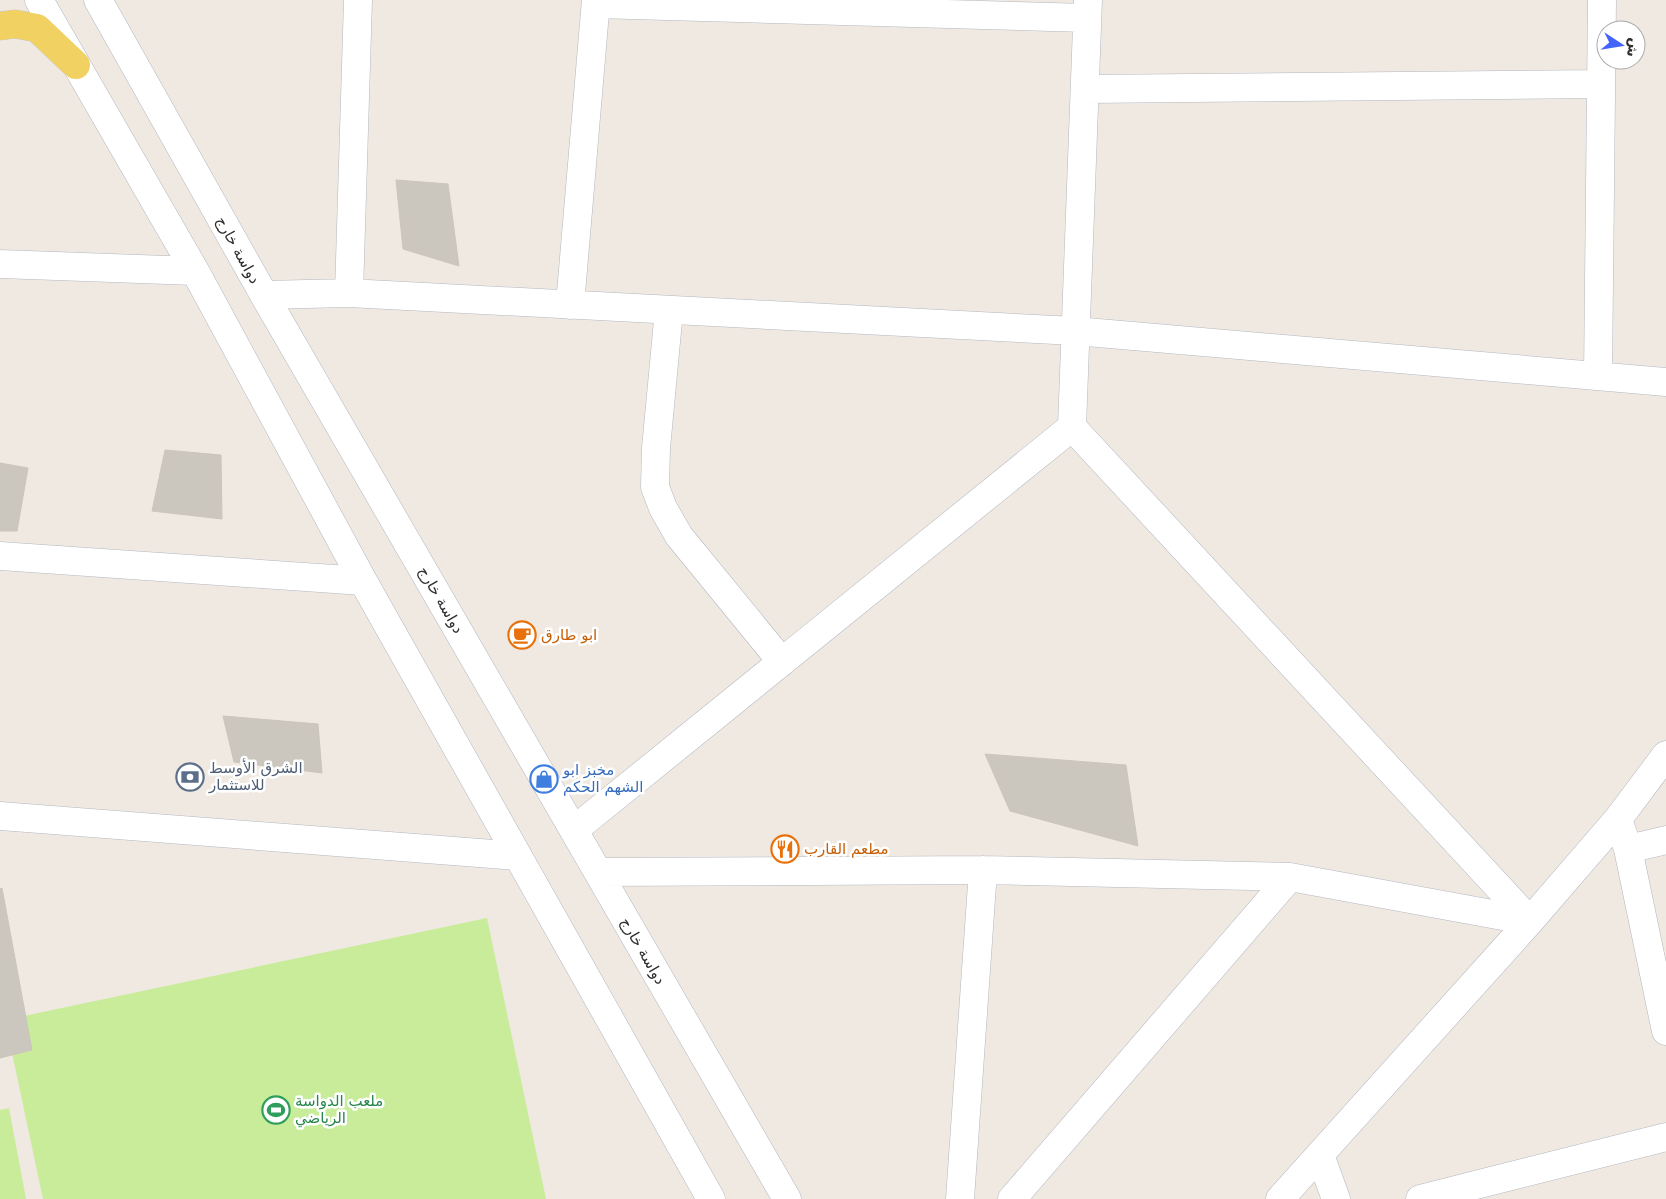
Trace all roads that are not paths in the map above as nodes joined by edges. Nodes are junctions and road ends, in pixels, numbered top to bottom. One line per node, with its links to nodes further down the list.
1 (39, 0): 8 (street)
2 (98, 0): 14 (street, دواسة خارج)
3 (358, 0): 13 (street)
4 (1602, 0): 9 (street)
5 (596, 2): 6 (street); 15 (street)
6 (1088, 9): 10 (street)
7 (0, 26): 8 (main road)
8 (76, 65): 12 (street)
9 (1600, 84): 10 (street); 18 (street)
10 (1085, 89): 17 (street)
11 (0, 264): 12 (street)
12 (195, 271): 22 (street)
13 (349, 292): 14 (street); 15 (street)
14 (264, 295): 27 (street, دواسة خارج)
15 (570, 304): 16 (street)
16 (669, 310): 17 (street); 23 (street)
17 (1075, 331): 18 (street); 20 (street)
18 (1598, 376): 19 (street)
19 (1666, 382)
20 (1072, 427): 23 (street); 34 (street)
21 (0, 556): 22 (street)
22 (363, 582): 30 (street)
23 (782, 662): 27 (street)
24 (1666, 755): 26 (street)
25 (0, 816): 30 (street)
26 (1618, 819): 29 (street); 34 (street)
27 (574, 830): 32 (street, دواسة خارج)
28 (1666, 840): 29 (street)
29 (1628, 849): 35 (street)
30 (518, 856): 38 (street)
31 (983, 870): 32 (street); 33 (street); 40 (street)
32 (598, 872): 39 (street, دواسة خارج)
33 (1290, 877): 34 (street); 41 (street)
34 (1530, 921): 37 (street)
35 (1666, 1031)
36 (1666, 1137): 44 (street)
37 (1320, 1155): 42 (street); 43 (street)
38 (711, 1199)
39 (787, 1199)
40 (960, 1199)
41 (1012, 1199)
42 (1280, 1199)
43 (1336, 1199)
44 (1420, 1199)

